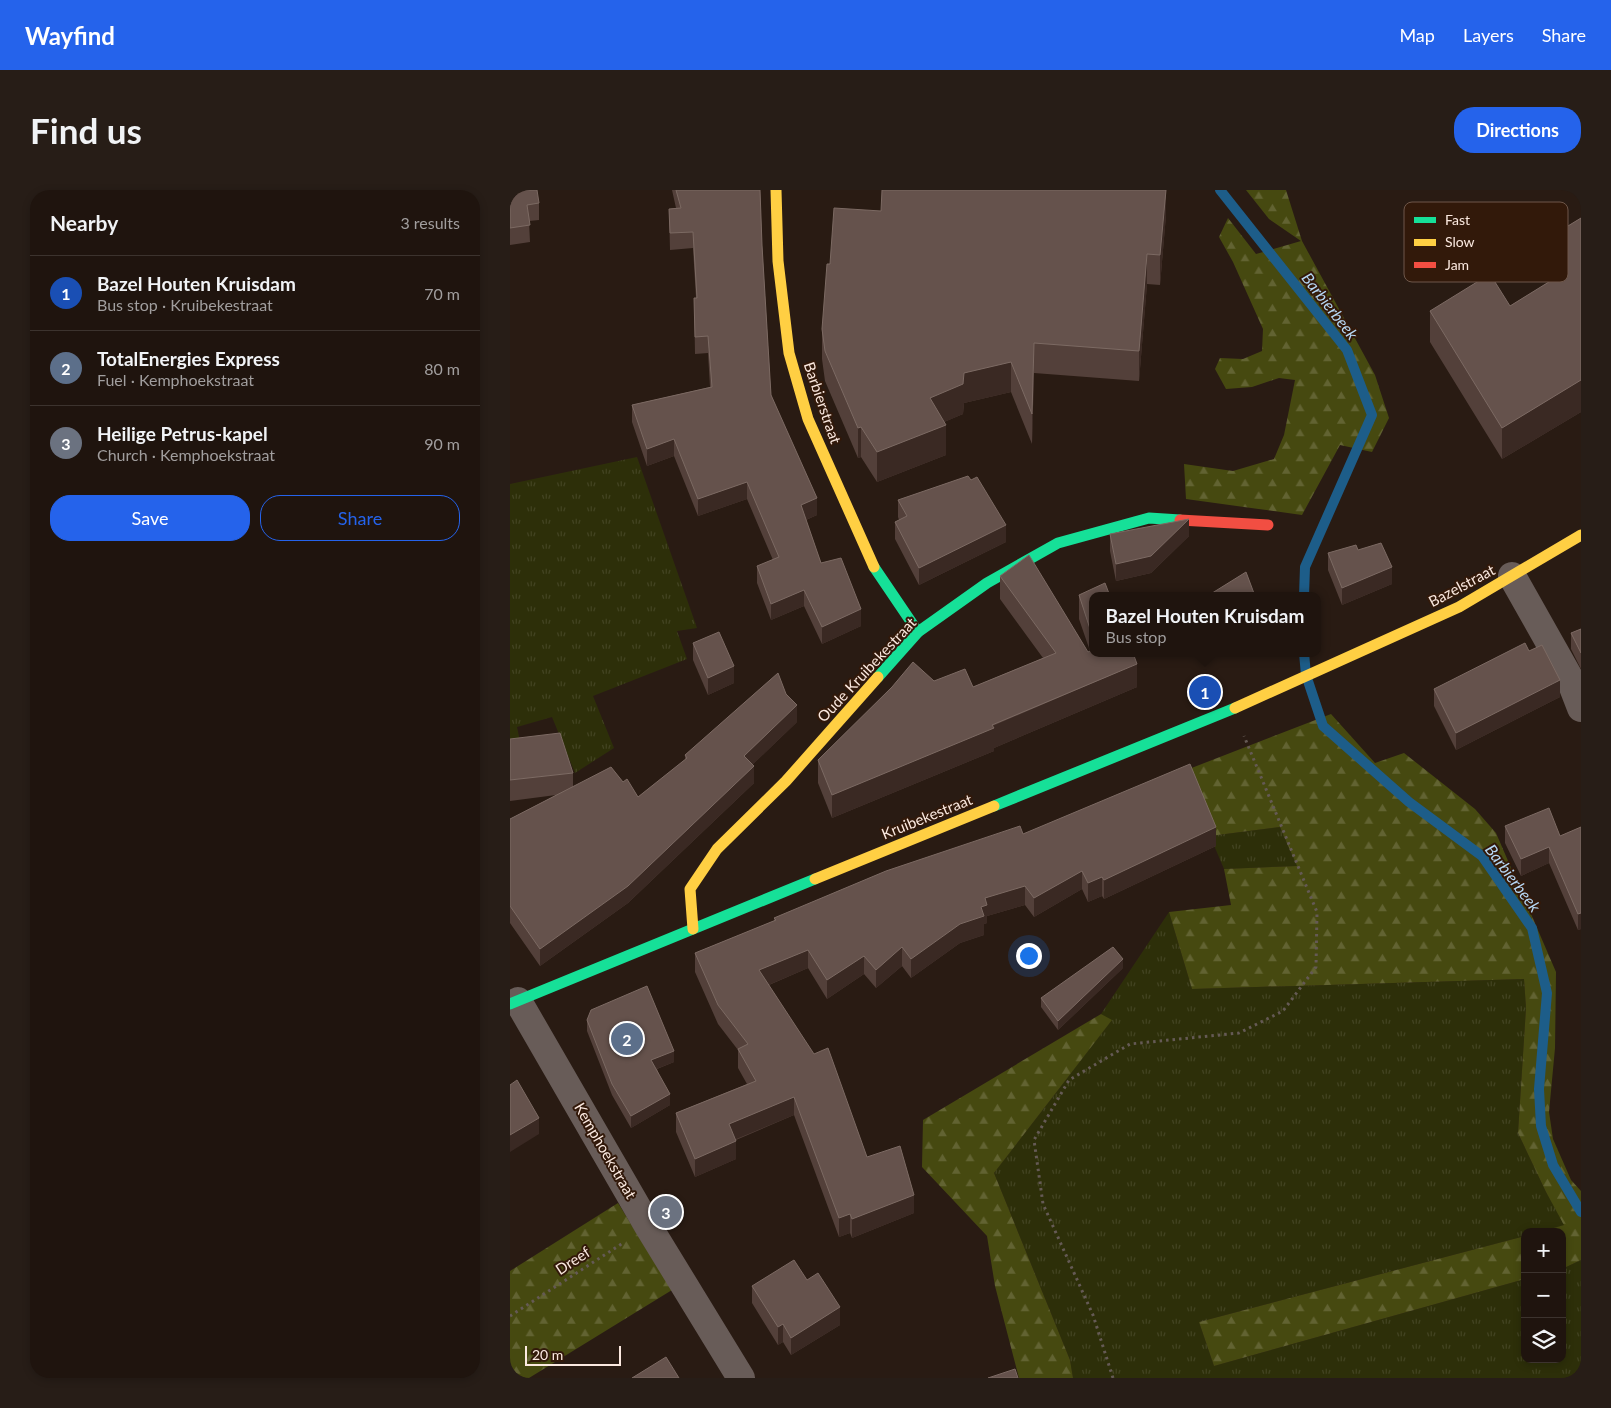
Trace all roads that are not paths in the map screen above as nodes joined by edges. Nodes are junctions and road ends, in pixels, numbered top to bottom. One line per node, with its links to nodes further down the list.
1 (776, 190): 5 (street, Barbierstraat)
2 (1268, 526): 5 (street, Oude Kruibekestraat)
3 (1581, 535): 4 (street, Bazelstraat)
4 (1512, 576): 6 (street, Bazelstraat); 7 (street)
5 (918, 632): 8 (street, Oude Kruibekestraat)
6 (1354, 654): 8 (street, Kruibekestraat)
7 (1581, 708)
8 (693, 929): 9 (street, Kruibekestraat)
9 (514, 1003): 10 (street, Kemphoekstraat)
10 (741, 1378)

